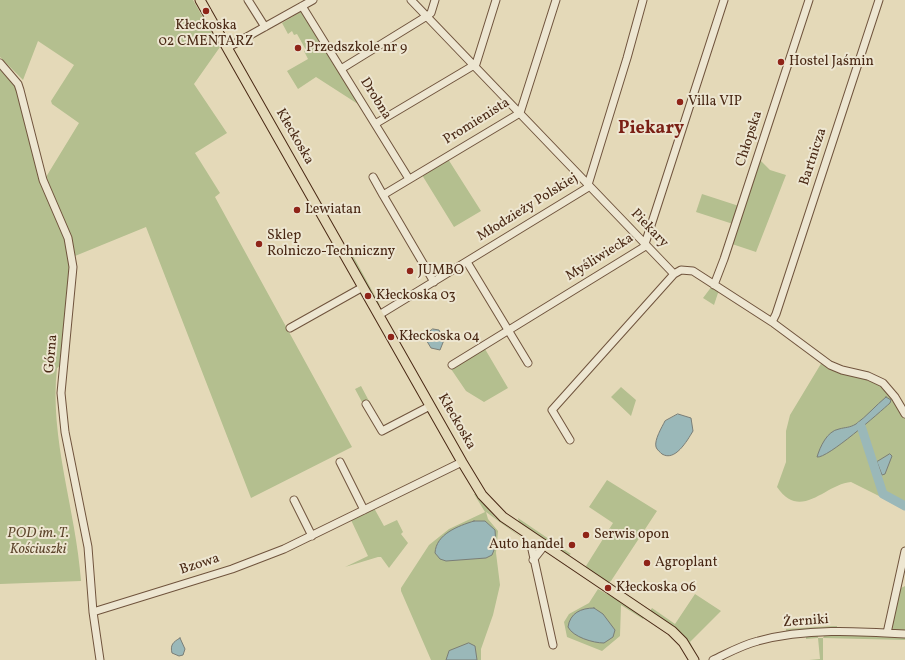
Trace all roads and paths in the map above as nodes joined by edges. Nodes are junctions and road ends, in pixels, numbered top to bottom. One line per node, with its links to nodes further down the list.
1 (200, 0): 15 (main road, Kłeckoska)
2 (248, 0): 14 (street)
3 (313, 0): 12 (street)
4 (411, 0): 13 (street, Piekary)
5 (435, 0): 13 (street)
6 (496, 0): 17 (street)
7 (556, 0): 19 (street, Promienista)
8 (643, 0): 23 (street, Młodzieży Polskiej)
9 (724, 0): 25 (street, Myśliwiecka)
10 (809, 0): 29 (street, Chłopska)
11 (879, 0): 32 (street, Bartnicza)
12 (302, 6): 14 (street); 18 (street, Drobna)
13 (427, 16): 17 (street, Piekary); 18 (street)
14 (265, 27): 15 (street)
15 (227, 48): 30 (main road, Kłeckoska)
16 (0, 63): 50 (street, Górna)
17 (474, 65): 19 (street, Piekary); 20 (street)
18 (341, 69): 20 (street, Drobna)
19 (520, 113): 22 (street, Promienista); 23 (street, Piekary)
20 (375, 124): 22 (street, Drobna)
21 (373, 177): 24 (street)
22 (409, 179): 24 (street)
23 (589, 185): 25 (street, Piekary); 26 (street, Młodzieży Polskiej)
24 (383, 195): 28 (street)
25 (646, 245): 27 (street, Piekary); 34 (street, Myśliwiecka)
26 (467, 262): 28 (street, Młodzieży Polskiej); 34 (street)
27 (674, 274): 29 (street); 40 (street)
28 (434, 282): 31 (street, Młodzieży Polskiej)
29 (714, 284): 32 (street)
30 (363, 287): 31 (main road, Kłeckoska); 33 (street)
31 (378, 315): 38 (main road, Kłeckoska)
32 (772, 322): 39 (street)
33 (290, 328)
34 (509, 331): 35 (street); 36 (street, Myśliwiecka)
35 (528, 363)
36 (452, 365)
37 (366, 404): 38 (street)
38 (430, 406): 42 (main road, Kłeckoska)
39 (905, 414)
40 (570, 440)
41 (340, 462): 44 (street)
42 (462, 462): 44 (street, Bzowa); 46 (main road, Kłeckoska)
43 (294, 500): 45 (street)
44 (364, 510): 45 (street, Bzowa)
45 (312, 536): 50 (street, Bzowa)
46 (529, 536): 47 (main road, Kłeckoska); 49 (street)
47 (544, 546): 49 (street); 55 (main road, Kłeckoska)
48 (905, 551): 51 (street)
49 (534, 560): 53 (street)
50 (93, 612): 54 (street, Górna)
51 (887, 633): 52 (street, Żerniki); 56 (street, Żerniki)
52 (905, 634)
53 (553, 645)
54 (100, 660)
55 (694, 660)
56 (713, 660)

